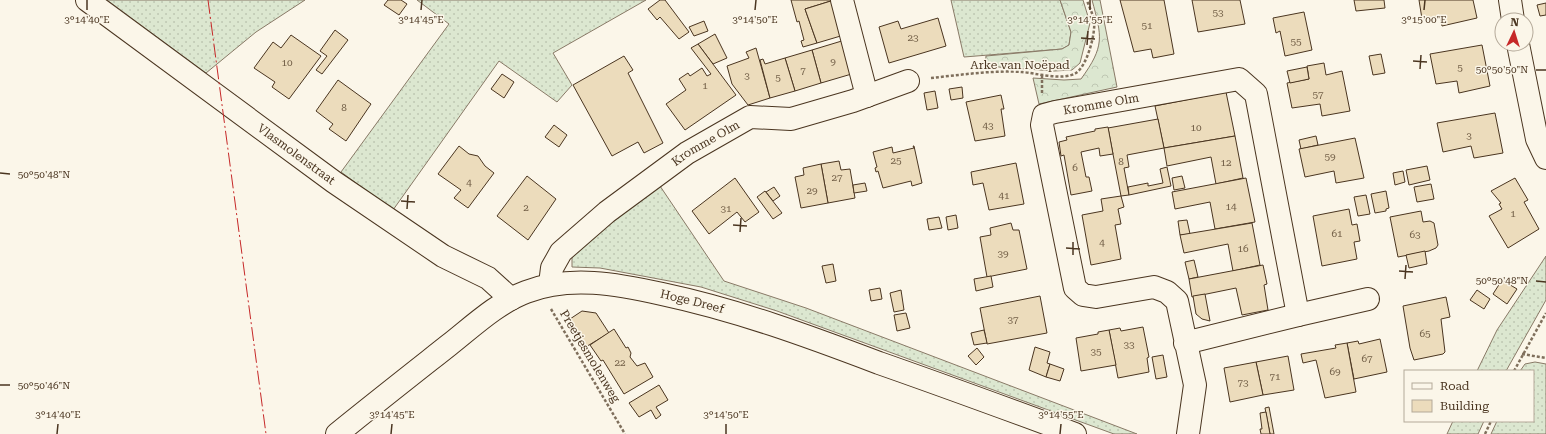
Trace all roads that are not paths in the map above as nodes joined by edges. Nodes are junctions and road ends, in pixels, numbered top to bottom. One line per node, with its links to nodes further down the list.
1 (87, 0): 10 (street, Vlasmolenstraat)
2 (842, 0): 7 (street)
3 (1510, 0): 4 (street)
4 (1512, 12)
5 (1520, 52): 8 (street)
6 (908, 81): 7 (street, Kromme Olm)
7 (867, 96): 9 (street, Kromme Olm)
8 (1546, 158)
9 (550, 284): 10 (street, Hoge Dreef); 15 (street, Hoge Dreef)
10 (511, 299): 14 (street, Hoge Dreef)
11 (1368, 299): 12 (street)
12 (1298, 315): 13 (street); 13 (street, Kromme Olm)
13 (1185, 343): 16 (street, Kromme Olm)
14 (337, 434)
15 (1075, 434)
16 (1188, 434)

